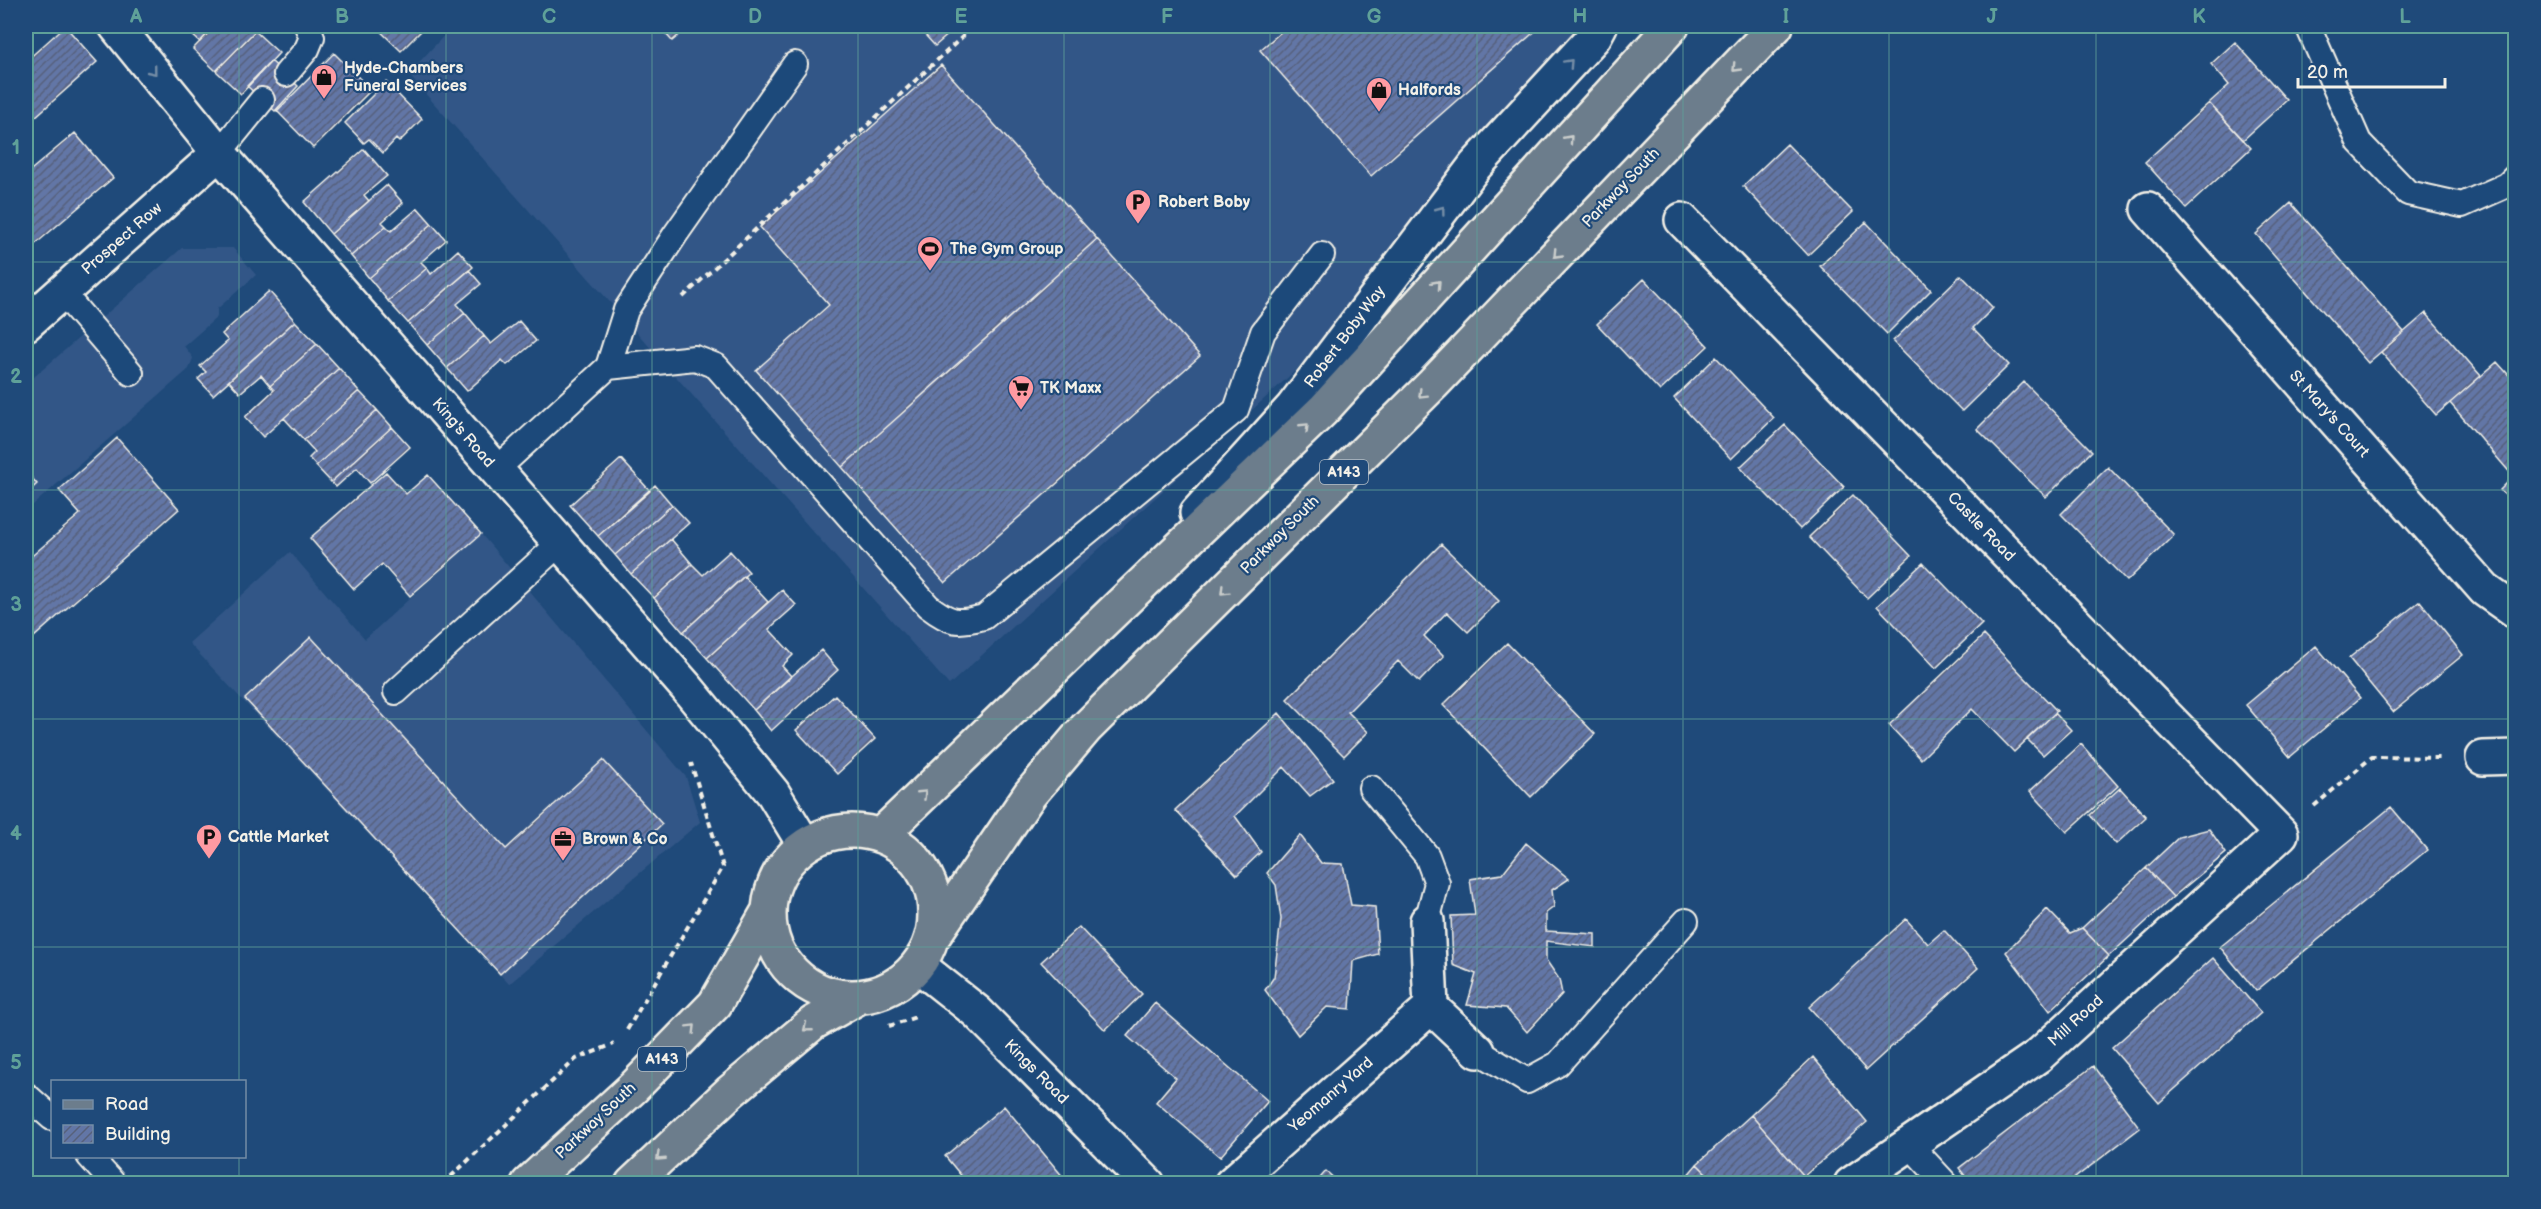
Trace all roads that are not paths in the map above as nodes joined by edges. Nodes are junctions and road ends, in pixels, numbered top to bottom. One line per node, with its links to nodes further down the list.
1 (116, 26): 10 (street, King's Road, one-way to 10)
2 (307, 26): 8 (lane)
3 (1600, 26): 22 (street, Robert Boby Way, one-way to 3)
4 (1672, 26): 22 (main road, one-way to 4)
5 (1776, 26): 33 (main road, Parkway South / A143, one-way to 33)
6 (2308, 26): 11 (lane)
7 (795, 64): 17 (lane)
8 (286, 74)
9 (262, 100): 10 (lane)
10 (219, 153): 15 (street, Prospect Row); 19 (street, King's Road)
11 (2516, 176)
12 (2148, 209): 21 (street, St Mary's Court)
13 (1682, 220): 27 (street, Castle Road)
14 (1322, 255): 17 (lane)
15 (62, 292): 16 (street, Prospect Row); 18 (lane)
16 (26, 324)
17 (608, 367): 19 (lane)
18 (131, 373)
19 (496, 470): 20 (street, King's Road)
20 (560, 543): 23 (lane); 29 (street, King's Road)
21 (2516, 612)
22 (1081, 641): 28 (main road, one-way to 22)
23 (396, 692)
24 (2516, 757): 25 (street)
25 (2482, 758)
26 (1371, 788): 31 (lane)
27 (2281, 834): 40 (street, Mill Road)
28 (881, 835): 29 (main road); 33 (main road)
29 (804, 844): 30 (main road)
30 (768, 912): 35 (main road); 43 (main road, Parkway South / A143, one-way to 30)
31 (1427, 921): 36 (street)
32 (1686, 921): 37 (lane)
33 (934, 935): 34 (main road)
34 (919, 966): 35 (main road); 45 (street, Kings Road)
35 (857, 998): 44 (main road, one-way to 44)
36 (1431, 1007): 37 (street); 46 (street, Yeomanry Yard)
37 (1478, 1051)
38 (26, 1095): 39 (lane)
39 (51, 1117)
40 (1909, 1144): 47 (street, Mill Road); 48 (lane)
41 (91, 1158): 42 (lane)
42 (114, 1184)
43 (528, 1184)
44 (632, 1184)
45 (1148, 1184)
46 (1231, 1184)
47 (1851, 1184)
48 (1946, 1184)

